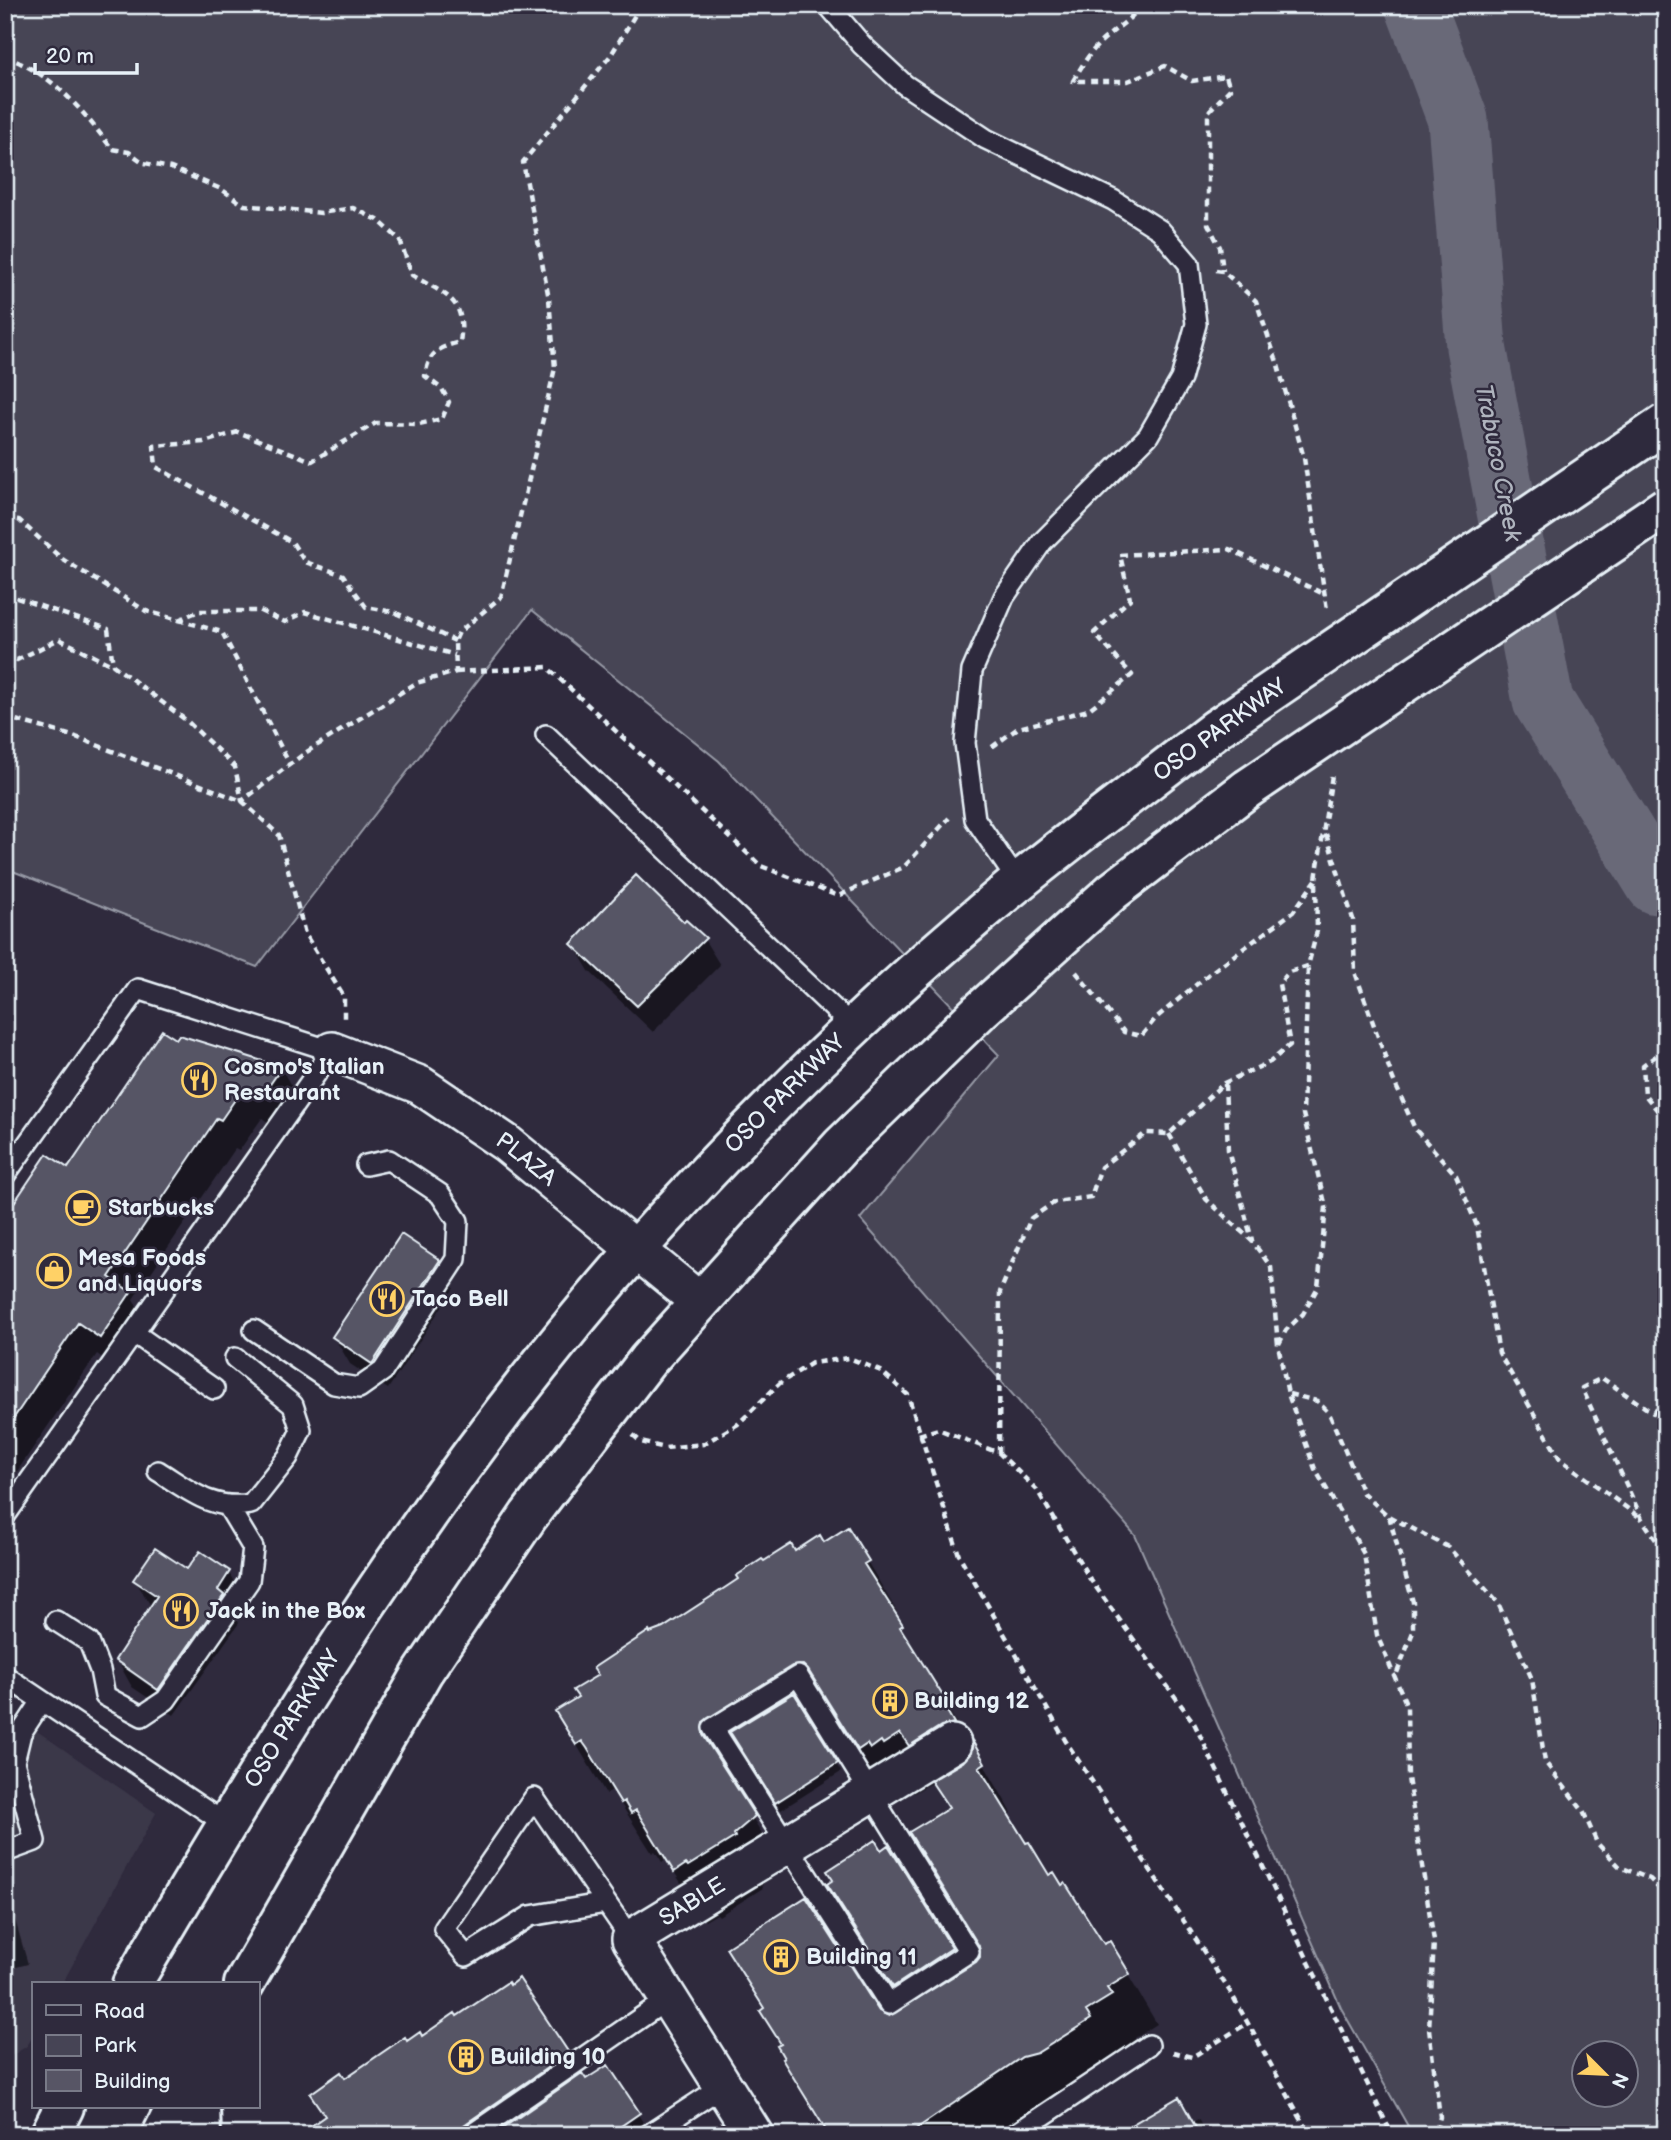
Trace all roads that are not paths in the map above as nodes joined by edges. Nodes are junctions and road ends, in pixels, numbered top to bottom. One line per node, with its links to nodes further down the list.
1 (828, 5): 5 (lane)
2 (1666, 424): 5 (main road, OSO PARKWAY, bridge)
3 (1666, 506): 11 (main road, bridge)
4 (546, 734): 6 (lane)
5 (1018, 882): 6 (main road, OSO PARKWAY)
6 (855, 1029): 10 (main road, OSO PARKWAY)
7 (338, 1054): 9 (lane); 10 (street, PLAZA); 13 (lane)
8 (366, 1165): 12 (lane)
9 (5, 1175)
10 (636, 1250): 11 (street, PLAZA); 25 (main road, OSO PARKWAY)
11 (701, 1302): 31 (main road)
12 (254, 1330)
13 (134, 1333): 15 (lane); 18 (lane)
14 (235, 1358): 17 (lane)
15 (214, 1389)
16 (158, 1471): 17 (lane)
17 (229, 1508): 19 (lane)
18 (5, 1516)
19 (56, 1621)
20 (5, 1676): 21 (lane)
21 (42, 1701): 22 (lane); 25 (lane)
22 (13, 1734): 27 (lane)
23 (951, 1744): 24 (street, SABLE)
24 (869, 1795): 26 (street, SABLE); 26 (lane); 26 (lane)
25 (226, 1824): 30 (main road, OSO PARKWAY)
26 (786, 1845): 29 (street, SABLE)
27 (5, 1852)
28 (607, 1903): 28 (lane); 29 (lane)
29 (631, 1939): 32 (street)
30 (133, 1982)
31 (245, 1982)
32 (668, 1998): 34 (street); 41 (lane)
33 (1149, 2045): 44 (lane)
34 (723, 2086): 42 (lane); 43 (street)
35 (64, 2108): 38 (main road)
36 (176, 2108): 39 (main road)
37 (200, 2108): 40 (main road)
38 (50, 2135)
39 (162, 2135)
40 (201, 2135)
41 (471, 2135)
42 (648, 2135)
43 (754, 2135)
44 (1014, 2135)

